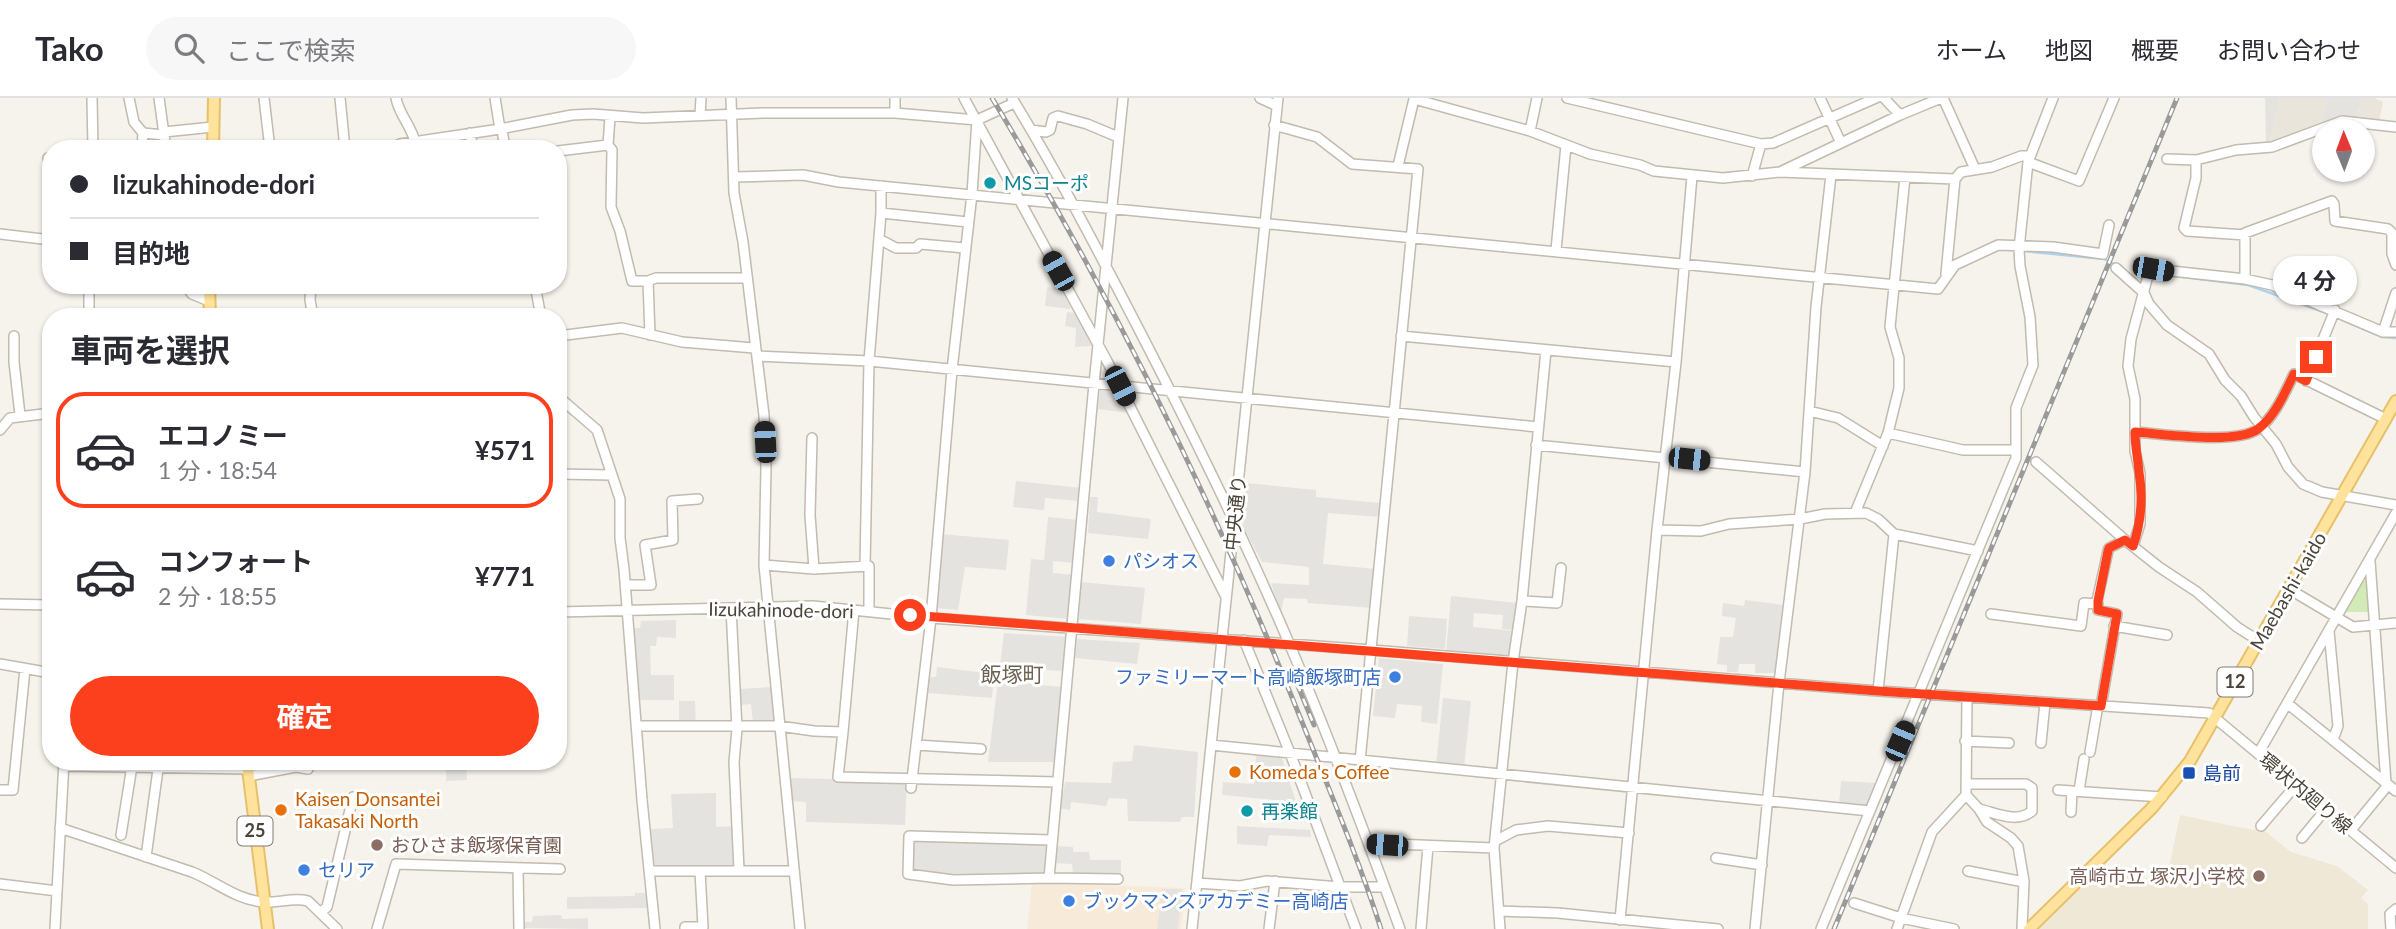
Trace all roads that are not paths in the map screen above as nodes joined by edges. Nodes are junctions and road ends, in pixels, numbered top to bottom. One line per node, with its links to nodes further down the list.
1 (92, 98): 42 (street)
2 (129, 98): 40 (street)
3 (159, 98): 38 (street)
4 (214, 98): 33 (main road)
5 (264, 98): 46 (street)
6 (340, 98): 47 (street)
7 (396, 98): 48 (street)
8 (495, 98): 35 (street)
9 (701, 98): 27 (street)
10 (731, 98): 26 (street)
11 (895, 98): 25 (street)
12 (964, 98): 31 (street)
13 (1123, 98): 41 (street)
14 (1260, 98): 24 (street)
15 (1537, 98): 37 (street)
16 (1567, 98): 53 (street)
17 (1820, 98): 30 (street)
18 (1876, 98): 30 (street)
19 (1884, 98): 28 (street)
20 (1942, 98): 28 (street); 61 (street)
21 (2053, 98): 57 (street)
22 (2114, 98): 57 (street)
23 (1013, 100): 31 (street); 36 (street)
24 (1277, 102): 32 (street, 中央通り)
25 (895, 113): 26 (street); 31 (street)
26 (731, 114): 27 (street); 66 (street)
27 (700, 115): 29 (street)
28 (1900, 115): 52 (street)
29 (610, 117): 35 (street); 54 (street)
30 (1828, 118): 52 (street); 53 (street)
31 (978, 120): 70 (street); 71 (street)
32 (1274, 125): 60 (street); 76 (street, 中央通り)
33 (214, 127): 38 (street); 45 (main road)
34 (2396, 127): 59 (street)
35 (501, 129): 39 (street); 51 (street)
36 (1031, 130): 41 (street); 72 (street)
37 (1530, 131): 55 (street); 60 (street)
38 (164, 133): 40 (street); 44 (street)
39 (470, 133): 49 (street); 50 (street)
40 (143, 134): 43 (street)
41 (1118, 137): 73 (street)
42 (93, 140)
43 (143, 140)
44 (165, 140)
45 (213, 140)
46 (269, 140)
47 (344, 140)
48 (414, 140)
49 (427, 140)
50 (471, 140)
51 (503, 140)
52 (1840, 143): 62 (street)
53 (1761, 144): 65 (street)
54 (608, 145): 56 (street); 94 (street)
55 (1566, 145): 64 (street); 85 (street)
56 (567, 150)
57 (2028, 159): 61 (street); 83 (street)
58 (2167, 159): 59 (street)
59 (2196, 160): 79 (street)
60 (1398, 166): 80 (street)
61 (1975, 169): 68 (street)
62 (1780, 172): 63 (street); 65 (street)
63 (1831, 175): 67 (street); 90 (street)
64 (1692, 176): 65 (street); 86 (street)
65 (1752, 176)
66 (734, 177): 69 (street); 91 (street)
67 (1905, 177): 68 (street); 95 (street)
68 (1955, 178): 92 (street)
69 (881, 186): 70 (street); 74 (street)
70 (972, 194): 71 (street); 75 (street)
71 (1019, 200): 72 (street); 109 (street)
72 (1074, 205): 73 (street); 87 (street)
73 (1111, 207): 76 (street); 87 (street)
74 (881, 213): 75 (street); 82 (street)
75 (968, 222): 84 (street)
76 (1264, 223): 80 (street); 119 (street, 中央通り)
77 (2109, 225): 83 (street)
78 (0, 234): 81 (street)
79 (2245, 235): 88 (street); 93 (street)
80 (1412, 237): 85 (street); 108 (street)
81 (42, 239)
82 (879, 239): 84 (street); 112 (street)
83 (2021, 245): 92 (street); 135 (street)
84 (965, 248): 114 (street)
85 (1556, 250): 86 (street)
86 (1684, 263): 90 (street); 113 (street)
87 (1105, 264): 109 (street); 118 (street)
88 (2396, 265)
89 (2116, 268): 96 (street)
90 (1819, 277): 95 (street); 122 (street)
91 (747, 278): 94 (street); 111 (street)
92 (1946, 279): 95 (street)
93 (2245, 279): 96 (street); 102 (street)
94 (648, 281): 106 (street)
95 (1894, 284): 131 (street)
96 (2144, 293): 127 (street); 130 (street)
97 (2396, 293): 103 (street)
98 (192, 294): 100 (street)
99 (209, 294): 100 (main road)
100 (209, 301): 101 (main road)
101 (209, 308)
102 (2335, 310): 103 (street); 115 (street)
103 (2383, 332): 104 (street)
104 (2396, 332)
105 (567, 335): 106 (street)
106 (650, 335): 111 (street)
107 (14, 336): 125 (street)
108 (1401, 336): 110 (street); 123 (street)
109 (1098, 343): 116 (street); 117 (street)
110 (1546, 350): 113 (street); 128 (street)
111 (755, 352): 112 (street); 153 (street)
112 (869, 361): 114 (street); 154 (street)
113 (1676, 362): 136 (street)
114 (952, 370): 116 (street); 172 (street)
115 (2306, 381): 126 (street); 127 (street)
116 (1094, 384): 117 (street); 176 (street)
117 (1120, 386): 118 (street); 159 (street)
118 (1172, 393): 119 (street); 147 (street)
119 (1247, 400): 123 (street); 147 (street, 中央通り)
120 (2396, 401): 126 (main road, Maebashi-kaido / 12)
121 (567, 404): 140 (street)
122 (1809, 411): 134 (street); 138 (street)
123 (1394, 413): 128 (street); 183 (street)
124 (42, 414): 125 (street)
125 (20, 415): 129 (street)
126 (2386, 419): 141 (main road, Maebashi-kaido / 12)
127 (2262, 425): 130 (street); 141 (street)
128 (1538, 427): 133 (street)
129 (0, 430)
130 (2135, 432): 150 (street)
131 (1888, 433): 134 (street); 135 (street)
132 (812, 438): 156 (street)
133 (1536, 445): 136 (street); 160 (street)
134 (1883, 446): 144 (street)
135 (2015, 450): 151 (street)
136 (1665, 457): 138 (street); 148 (street)
137 (2036, 462): 150 (street)
138 (1805, 472): 146 (street)
139 (567, 474): 140 (street)
140 (612, 475): 157 (street)
141 (2342, 496): 143 (street); 158 (main road, Maebashi-kaido / 12)
142 (698, 499): 157 (street)
143 (2396, 505)
144 (1855, 513): 146 (street); 149 (street)
145 (2396, 513): 152 (street)
146 (1800, 519): 148 (street); 189 (street)
147 (1234, 521): 159 (street, 中央通り); 182 (street)
148 (1657, 530): 188 (street)
149 (1894, 534): 151 (street); 190 (street)
150 (2129, 543): 162 (street); 181 (street)
151 (1978, 551): 191 (street)
152 (2370, 559): 171 (street); 175 (street)
153 (764, 565): 156 (street); 164 (street)
154 (865, 566): 156 (street); 168 (street)
155 (1561, 568): 160 (street)
156 (814, 569)
157 (625, 585): 166 (street)
158 (2289, 589): 171 (street); 181 (main road, Maebashi-kaido / 12)
159 (1227, 598): 179 (street, 中央通り)
160 (1522, 601): 184 (street)
161 (0, 604): 163 (street)
162 (2098, 604): 170 (street); 174 (street)
163 (42, 605)
164 (767, 606): 165 (street, Iizukahinode-dori); 167 (street, Iizukahinode-dori); 199 (street)
165 (731, 608): 166 (street, Iizukahinode-dori); 198 (street)
166 (626, 610): 169 (street, Iizukahinode-dori); 197 (street)
167 (855, 610): 168 (street, Iizukahinode-dori); 200 (street)
168 (869, 611): 172 (street, Iizukahinode-dori)
169 (567, 612)
170 (1991, 614)
171 (2336, 616): 175 (street); 177 (street)
172 (930, 618): 176 (street, Iizukahinode-dori); 205 (street)
173 (2396, 623): 175 (street)
174 (2114, 626): 178 (street); 195 (street)
175 (2374, 626): 221 (street)
176 (1073, 628): 179 (street, Iizukahinode-dori); 217 (street)
177 (2328, 629): 194 (street); 201 (street)
178 (2168, 635)
179 (1222, 639): 180 (street, Iizukahinode-dori); 206 (street, 中央通り)
180 (1244, 640): 182 (street, Iizukahinode-dori); 208 (street)
181 (2259, 640): 196 (main road, Maebashi-kaido / 12)
182 (1289, 644): 183 (street, Iizukahinode-dori); 210 (street)
183 (1372, 650): 184 (street, Iizukahinode-dori); 211 (street)
184 (1513, 662): 188 (street, Iizukahinode-dori); 216 (street)
185 (0, 664): 186 (street)
186 (25, 669): 187 (street); 223 (street)
187 (42, 672)
188 (1644, 673): 189 (street, Iizukahinode-dori); 222 (street)
189 (1779, 683): 190 (street, Iizukahinode-dori); 229 (street)
190 (1878, 691): 191 (street, Iizukahinode-dori)
191 (1920, 694): 192 (street, Iizukahinode-dori); 232 (street)
192 (1967, 697): 193 (street, Iizukahinode-dori); 202 (street)
193 (2045, 703): 195 (street, Iizukahinode-dori); 204 (street)
194 (2288, 704): 201 (street); 209 (street)
195 (2099, 706): 196 (street, Iizukahinode-dori); 225 (street)
196 (2215, 718): 209 (street, 環状内廻り線); 228 (main road, Maebashi-kaido / 12)
197 (636, 726): 198 (street); 251 (street)
198 (737, 726): 199 (street); 250 (street)
199 (779, 726): 200 (street); 253 (street)
200 (844, 732): 218 (street)
201 (2333, 740): 221 (street)
202 (1965, 741): 203 (street); 219 (street)
203 (2009, 743)
204 (2041, 743)
205 (916, 745): 207 (street); 218 (street)
206 (1211, 745): 208 (street); 259 (street, 中央通り)
207 (981, 749)
208 (1290, 753): 210 (street); 261 (street)
209 (2258, 754): 220 (street, 環状内廻り線)
210 (1335, 758): 211 (street); 241 (street)
211 (1360, 761): 216 (street)
212 (64, 770): 235 (street)
213 (131, 770): 238 (street)
214 (157, 770): 244 (street)
215 (248, 770): 264 (main road, 25)
216 (1502, 776): 222 (street); 242 (street)
217 (1057, 782): 218 (street); 240 (street)
218 (911, 783)
219 (1967, 784): 226 (street); 230 (street)
220 (2296, 785): 231 (street, 環状内廻り線); 234 (street)
221 (2391, 787): 236 (street)
222 (1633, 789): 229 (street); 237 (street)
223 (0, 790)
224 (2058, 790): 225 (street)
225 (2076, 791): 228 (street); 233 (street)
226 (1966, 795): 230 (street); 270 (street)
227 (353, 797): 268 (street)
228 (2162, 797): 273 (main road, Maebashi-kaido / 12)
229 (1768, 802): 232 (street); 246 (street)
230 (1979, 808): 258 (street)
231 (2326, 809): 236 (street, 環状内廻り線); 239 (street)
232 (1870, 811): 291 (street)
233 (2071, 812)
234 (2261, 826)
235 (61, 828): 244 (street); 263 (street)
236 (2351, 830): 247 (street, 環状内廻り線)
237 (1629, 833): 242 (street); 271 (street)
238 (121, 835)
239 (2302, 838)
240 (1051, 840): 255 (street); 255 (street)
241 (1369, 843): 243 (street); 262 (street)
242 (1495, 844): 243 (street); 267 (street)
243 (1428, 846): 286 (street)
244 (146, 857): 264 (street)
245 (1716, 858): 246 (street)
246 (1762, 865): 290 (street)
247 (2396, 868)
248 (518, 869): 249 (street); 277 (street); 278 (street)
249 (559, 870)
250 (739, 870): 252 (street); 253 (street)
251 (649, 871): 252 (street); 279 (street)
252 (700, 871): 280 (street)
253 (794, 871): 281 (street)
254 (1968, 872): 258 (street)
255 (1049, 878): 256 (street)
256 (1118, 879)
257 (1275, 881): 259 (street); 261 (street); 283 (street)
258 (2024, 882): 294 (street)
259 (1197, 883): 282 (street, 中央通り)
260 (0, 884): 263 (street)
261 (1340, 887): 262 (street); 284 (street)
262 (1384, 887): 285 (street)
263 (57, 891): 274 (street)
264 (264, 902): 268 (street); 275 (main road, 25)
265 (1854, 903): 270 (street)
266 (2396, 909): 295 (street)
267 (1499, 911): 269 (street); 287 (street)
268 (321, 912): 276 (street)
269 (1602, 918): 271 (street); 288 (street)
270 (1901, 918): 292 (street); 293 (street)
271 (1620, 920): 272 (street)
272 (1668, 927): 289 (street)
273 (2031, 928)
274 (55, 929)
275 (268, 929)
276 (337, 929)
277 (377, 929)
278 (519, 929)
279 (655, 929)
280 (685, 929)
281 (800, 929)
282 (1192, 929)
283 (1269, 929)
284 (1356, 929)
285 (1400, 929)
286 (1421, 929)
287 (1500, 929)
288 (1603, 929)
289 (1718, 929)
290 (1755, 929)
291 (1821, 929)
292 (1897, 929)
293 (1954, 929)
294 (2022, 929)
295 (2391, 929)

